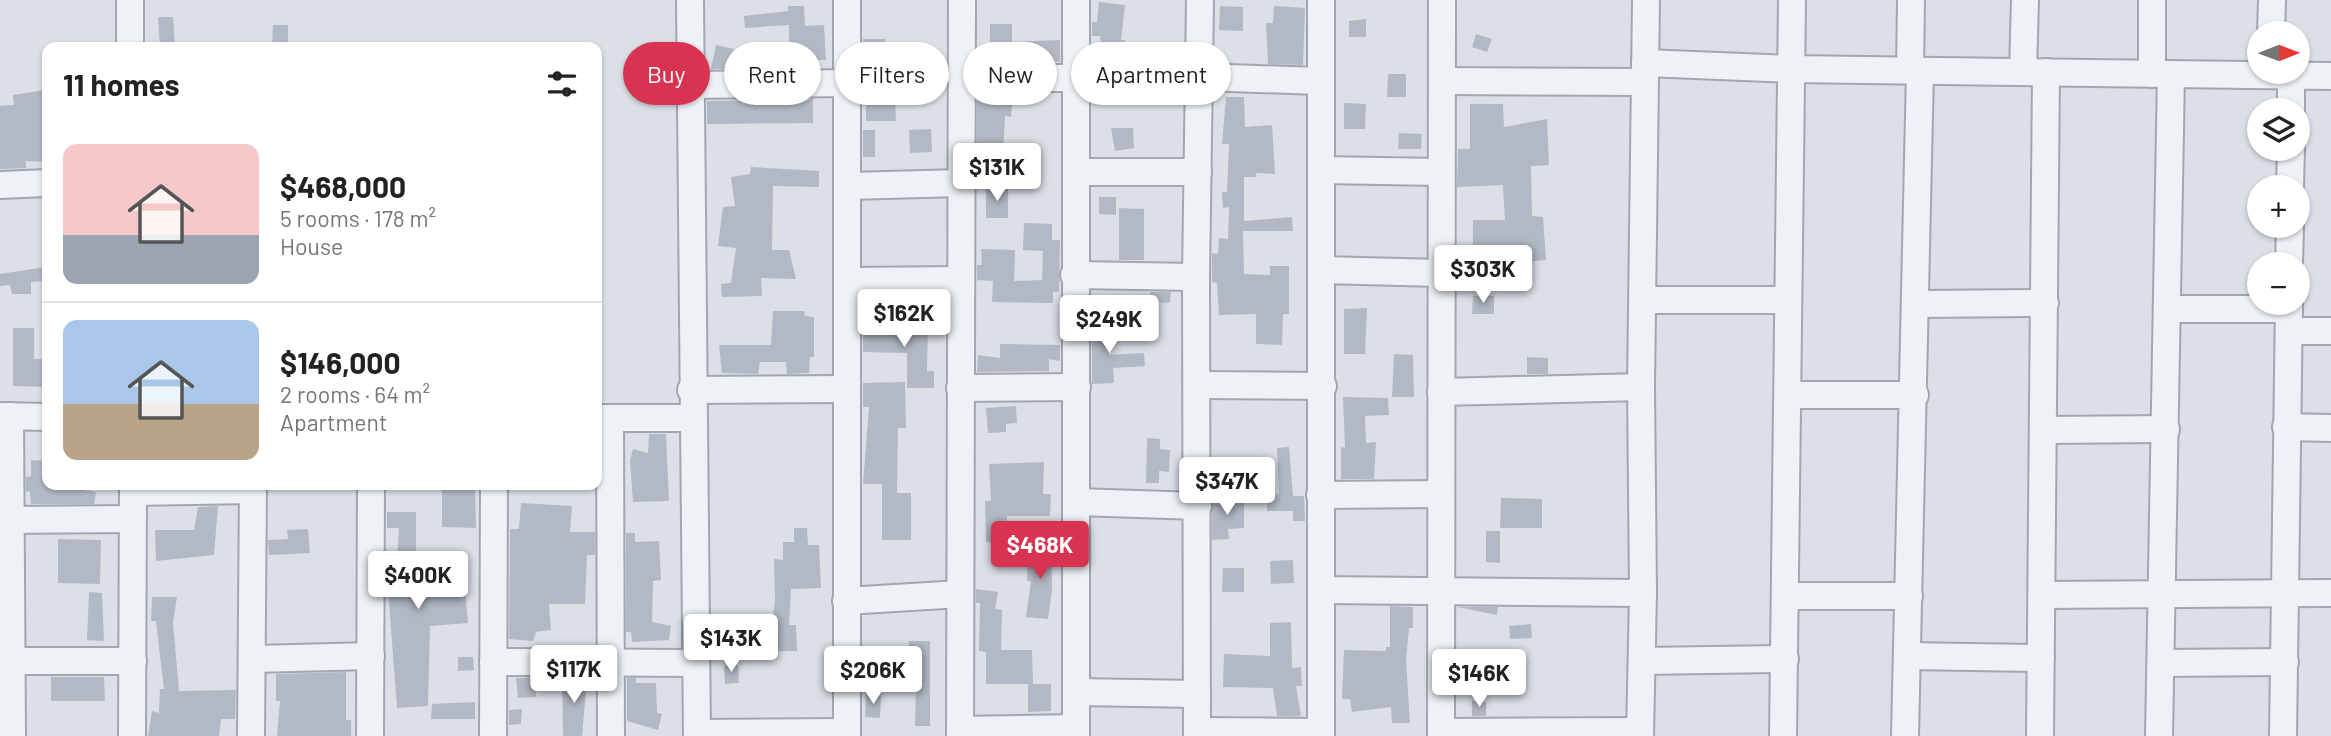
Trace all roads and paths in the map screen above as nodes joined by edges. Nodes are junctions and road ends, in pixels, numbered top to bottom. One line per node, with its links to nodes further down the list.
1 (130, 0): 16 (street)
2 (690, 0): 17 (street)
3 (847, 0): 18 (street)
4 (961, 0): 29 (street)
5 (1076, 0): 19 (street)
6 (1200, 0): 20 (street)
7 (1321, 0): 33 (street)
8 (1442, 0): 32 (street)
9 (1646, 0): 23 (street)
10 (1791, 0): 21 (street)
11 (1911, 0): 22 (street)
12 (2025, 0): 24 (street)
13 (2152, 0): 25 (street)
14 (2272, 0): 15 (street)
15 (2271, 21)
16 (130, 42)
17 (690, 42)
18 (849, 42)
19 (1076, 42)
20 (1200, 42)
21 (1790, 69): 22 (street); 23 (street); 55 (street)
22 (1915, 71): 24 (street); 57 (street)
23 (1644, 72): 32 (street); 54 (street)
24 (2035, 72): 25 (street); 56 (street)
25 (2162, 74): 26 (street); 58 (street)
26 (2247, 74)
27 (2310, 75): 28 (street)
28 (2331, 76)
29 (961, 78): 30 (street); 45 (street)
30 (1071, 78)
31 (1231, 78): 33 (street)
32 (1442, 80): 42 (street)
33 (1319, 81): 40 (street)
34 (835, 83): 35 (street)
35 (710, 85)
36 (691, 105): 69 (street)
37 (850, 105): 47 (street)
38 (1076, 105): 41 (street)
39 (1199, 105): 43 (street)
40 (1321, 170): 42 (street); 48 (street)
41 (1076, 172): 43 (street); 50 (street)
42 (1440, 172): 49 (street)
43 (1198, 173): 51 (street)
44 (42, 183): 46 (street)
45 (961, 183): 47 (street); 52 (street)
46 (0, 185)
47 (848, 186): 53 (street)
48 (1321, 270): 49 (street); 64 (street)
49 (1441, 272): 70 (street)
50 (1074, 275): 51 (street); 65 (street)
51 (1196, 276): 63 (street)
52 (960, 279): 53 (street); 67 (street)
53 (847, 281): 68 (street)
54 (1643, 300): 55 (street); 66 (street)
55 (1788, 300): 71 (street)
56 (2045, 303): 57 (street); 80 (street)
57 (1916, 304): 72 (street)
58 (2167, 309): 59 (street); 79 (street)
59 (2247, 312)
60 (2289, 315): 77 (street)
61 (2291, 315): 62 (street)
62 (2331, 331)
63 (1198, 385): 64 (street); 88 (street)
64 (1323, 386): 86 (street)
65 (1077, 387): 67 (street); 87 (street)
66 (1641, 387): 70 (street); 95 (street)
67 (960, 388): 97 (street)
68 (845, 389): 69 (street); 102 (street)
69 (691, 390): 76 (street)
70 (1441, 392): 85 (street)
71 (1788, 395): 72 (street); 100 (street)
72 (1915, 395): 101 (street)
73 (5, 416): 74 (street); 90 (street)
74 (42, 416)
75 (603, 418): 76 (street); 113 (street)
76 (692, 418): 114 (street)
77 (2286, 427): 78 (street); 94 (street)
78 (2331, 428)
79 (2166, 429): 80 (street); 98 (street)
80 (2044, 430): 99 (street)
81 (133, 490): 89 (street)
82 (253, 490): 106 (street)
83 (371, 490): 103 (street)
84 (494, 490): 111 (street)
85 (1440, 494): 86 (street); 93 (street)
86 (1320, 495): 92 (street)
87 (1077, 502): 88 (street); 116 (street)
88 (1198, 506): 117 (street)
89 (133, 519): 90 (street); 110 (street)
90 (5, 520): 91 (street)
91 (5, 582): 108 (street)
92 (1321, 590): 93 (street); 123 (street)
93 (1441, 590): 95 (street); 124 (street)
94 (2286, 592): 96 (street); 98 (street); 112 (street)
95 (1643, 593): 109 (street)
96 (2331, 593)
97 (960, 594): 102 (street); 119 (street)
98 (2163, 594): 99 (street); 115 (street)
99 (2042, 595): 105 (street)
100 (1785, 596): 101 (street); 107 (street)
101 (1909, 596): 104 (street)
102 (846, 601): 121 (street)
103 (371, 656): 106 (street); 129 (street)
104 (1907, 656): 105 (street); 133 (street)
105 (2041, 658): 134 (street)
106 (252, 659): 128 (street)
107 (1785, 659): 109 (street); 132 (street)
108 (11, 661): 110 (street); 126 (street)
109 (1642, 661): 120 (street)
110 (133, 662): 127 (street)
111 (494, 662): 113 (street); 130 (street)
112 (2285, 662): 115 (street); 136 (street)
113 (610, 663): 114 (street); 131 (street)
114 (695, 663): 125 (street)
115 (2161, 663): 135 (street)
116 (1076, 692): 117 (street); 118 (street)
117 (1196, 694): 122 (street)
118 (1076, 732): 119 (street)
119 (960, 733)
120 (1640, 733): 124 (street)
121 (847, 734): 125 (street)
122 (1197, 734): 123 (street)
123 (1321, 734)
124 (1441, 734)
125 (697, 735)
126 (12, 736)
127 (132, 736)
128 (251, 736)
129 (370, 736)
130 (493, 736)
131 (611, 736)
132 (1783, 736)
133 (1905, 736)
134 (2040, 736)
135 (2159, 736)
136 (2283, 736)

